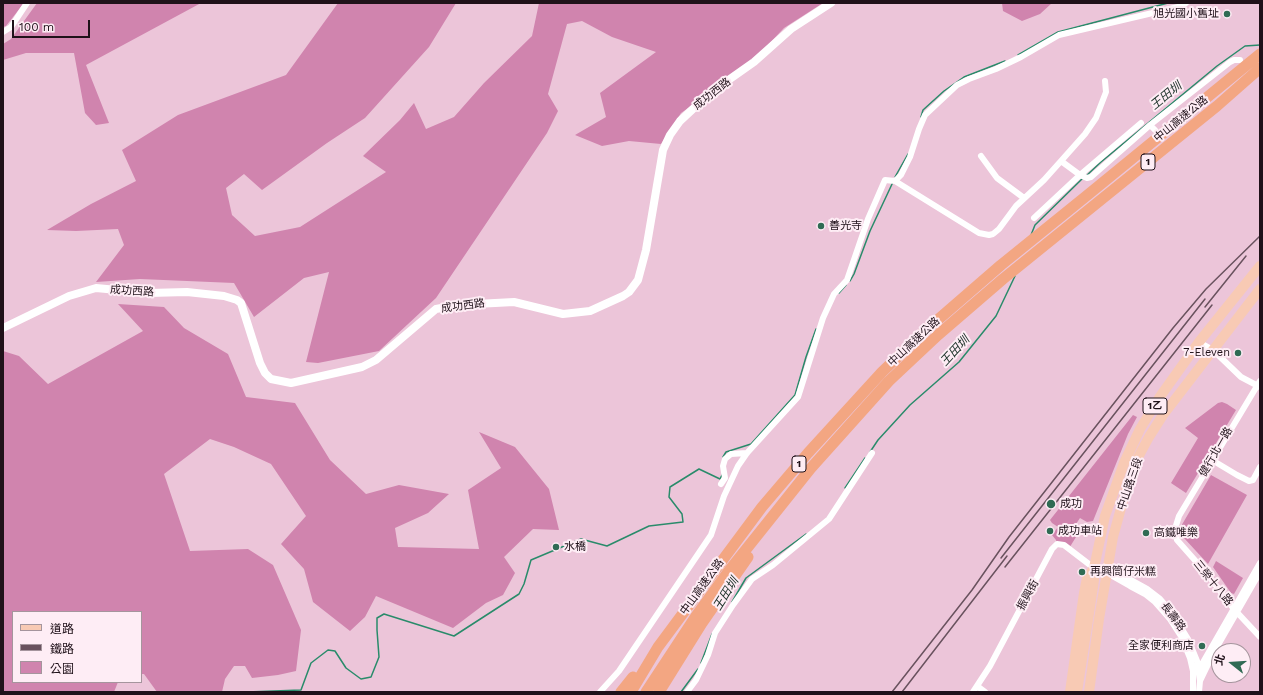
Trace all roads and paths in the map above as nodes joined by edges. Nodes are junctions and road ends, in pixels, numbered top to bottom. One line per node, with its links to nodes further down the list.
1 (27, 3): 4 (street)
2 (831, 3): 20 (street, 成功西路)
3 (1186, 3): 15 (street)
4 (3, 32)
5 (1260, 54): 37 (highway, 中山高速公路 / 1)
6 (1240, 60): 10 (street)
7 (1260, 68): 30 (highway, 中山高速公路 / 1)
8 (1105, 81): 13 (street)
9 (1141, 122): 14 (street)
10 (1150, 125): 11 (street); 14 (street)
11 (1155, 130)
12 (982, 156): 16 (street)
13 (1061, 161): 14 (street); 16 (street)
14 (1080, 175): 17 (street)
15 (894, 181): 16 (street); 24 (street)
16 (1024, 198)
17 (1034, 218)
18 (1260, 266): 21 (main road, 中山路三段 / 1乙)
19 (1260, 289): 22 (main road, 中山路三段 / 1乙)
20 (3, 328)
21 (1199, 342): 22 (street); 32 (main road, 中山路三段 / 1乙)
22 (1213, 350): 23 (street); 34 (main road, 中山路三段 / 1乙)
23 (1259, 385): 26 (street, 健行北一路)
24 (746, 453): 28 (street); 45 (street)
25 (872, 453): 50 (street)
26 (1212, 460): 27 (street); 29 (street, 健行北一路)
27 (1260, 468)
28 (721, 484)
29 (1175, 525): 35 (street, 三榮十八路)
30 (760, 531): 48 (highway, 中山高速公路 / 1); 49 (highway)
31 (1260, 563): 35 (street)
32 (1094, 568): 34 (street, 長壽路); 43 (street, 振興街); 53 (main road, 中山路三段); 54 (main road, 中山路三段 / 1乙)
33 (1260, 572): 35 (street)
34 (1107, 573): 38 (street, 長壽路); 41 (street, 長壽路); 55 (main road, 中山路三段 / 1乙)
35 (1235, 610): 36 (street, 三榮十八路); 39 (street); 42 (street)
36 (1260, 637)
37 (658, 647): 46 (highway); 47 (highway, 中山高速公路 / 1)
38 (1192, 650): 39 (street); 40 (street, 長壽路)
39 (1206, 655): 40 (street)
40 (1198, 670): 41 (street); 42 (street, 長壽路)
41 (1193, 679): 44 (street, 長壽路)
42 (1200, 681): 44 (street)
43 (977, 686): 51 (street, 振興街); 52 (street)
44 (1195, 691)
45 (600, 692)
46 (621, 692)
47 (631, 692)
48 (646, 692)
49 (659, 692)
50 (687, 692)
51 (973, 692)
52 (985, 692)
53 (1070, 692)
54 (1078, 692)
55 (1089, 692)

